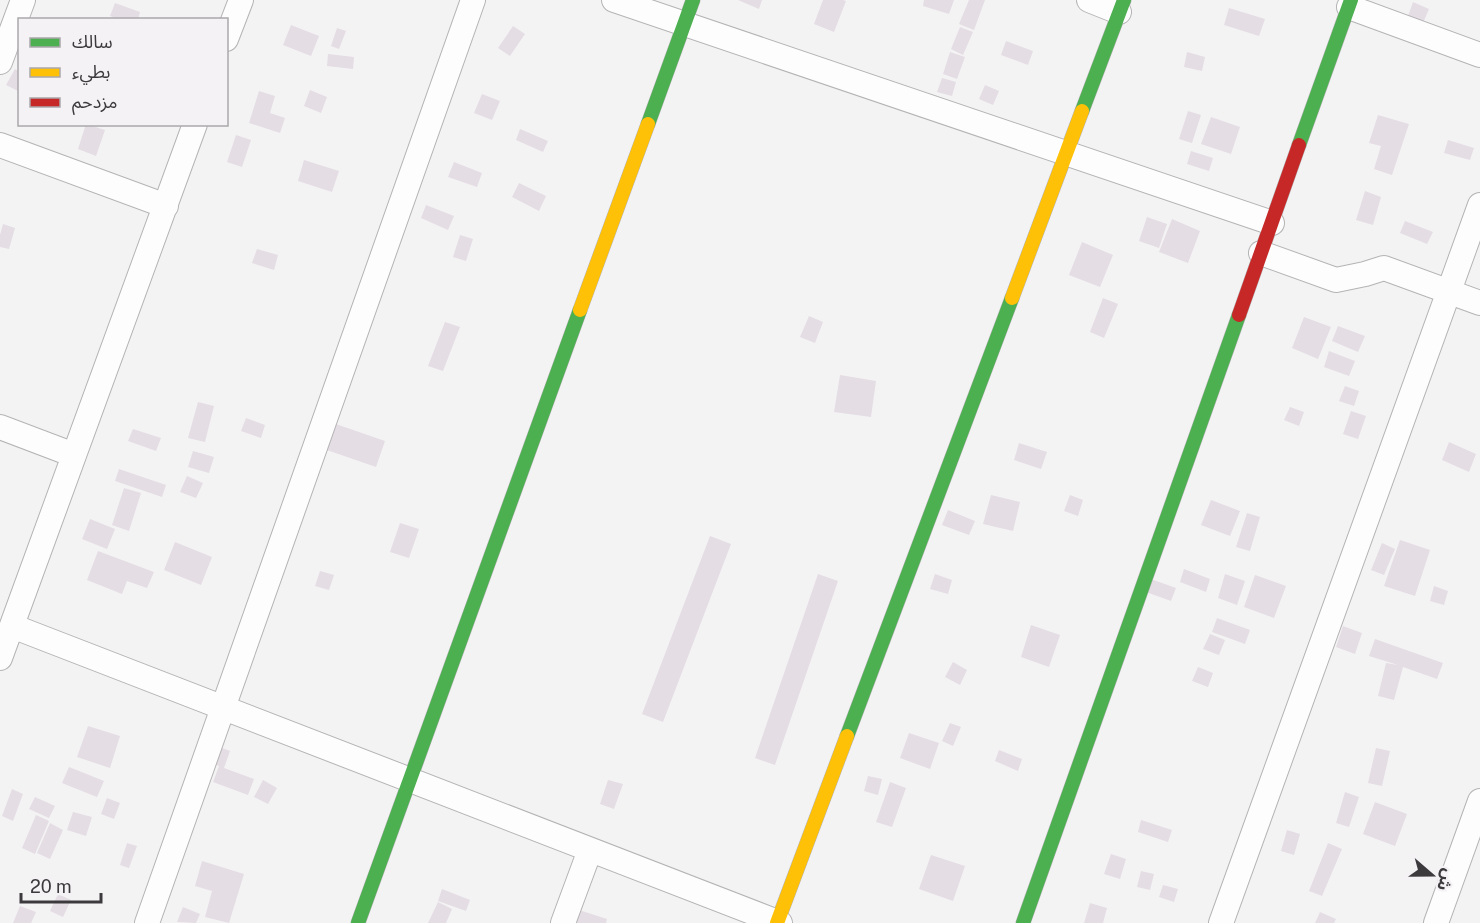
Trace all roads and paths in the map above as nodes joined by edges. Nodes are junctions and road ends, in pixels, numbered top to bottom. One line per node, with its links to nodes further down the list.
1 (23, 0): 10 (street)
2 (241, 0): 11 (street)
3 (472, 0): 27 (street)
4 (614, 0): 9 (street)
5 (693, 0): 9 (street)
6 (1089, 0): 8 (street)
7 (1350, 4): 12 (street); 19 (street)
8 (1122, 6): 16 (street)
9 (684, 24): 16 (street); 28 (street)
10 (10, 31): 13 (street)
11 (228, 34)
12 (1480, 55)
13 (0, 63)
14 (194, 126): 18 (street)
15 (0, 145): 18 (street)
16 (1066, 153): 19 (street); 34 (street)
17 (1480, 205): 21 (street)
18 (166, 206): 24 (street)
19 (1272, 223): 20 (street)
20 (1261, 253): 21 (street); 35 (street)
21 (1449, 292): 22 (street); 36 (street)
22 (1480, 303)
23 (0, 427): 24 (street)
24 (74, 455): 25 (street)
25 (12, 626): 26 (street); 27 (street)
26 (0, 658)
27 (223, 708): 28 (street); 31 (street)
28 (410, 780): 30 (street); 32 (street)
29 (1480, 801): 37 (street)
30 (590, 850): 33 (street); 34 (street)
31 (147, 923)
32 (358, 923)
33 (563, 923)
34 (778, 923)
35 (1023, 923)
36 (1221, 923)
37 (1436, 923)

